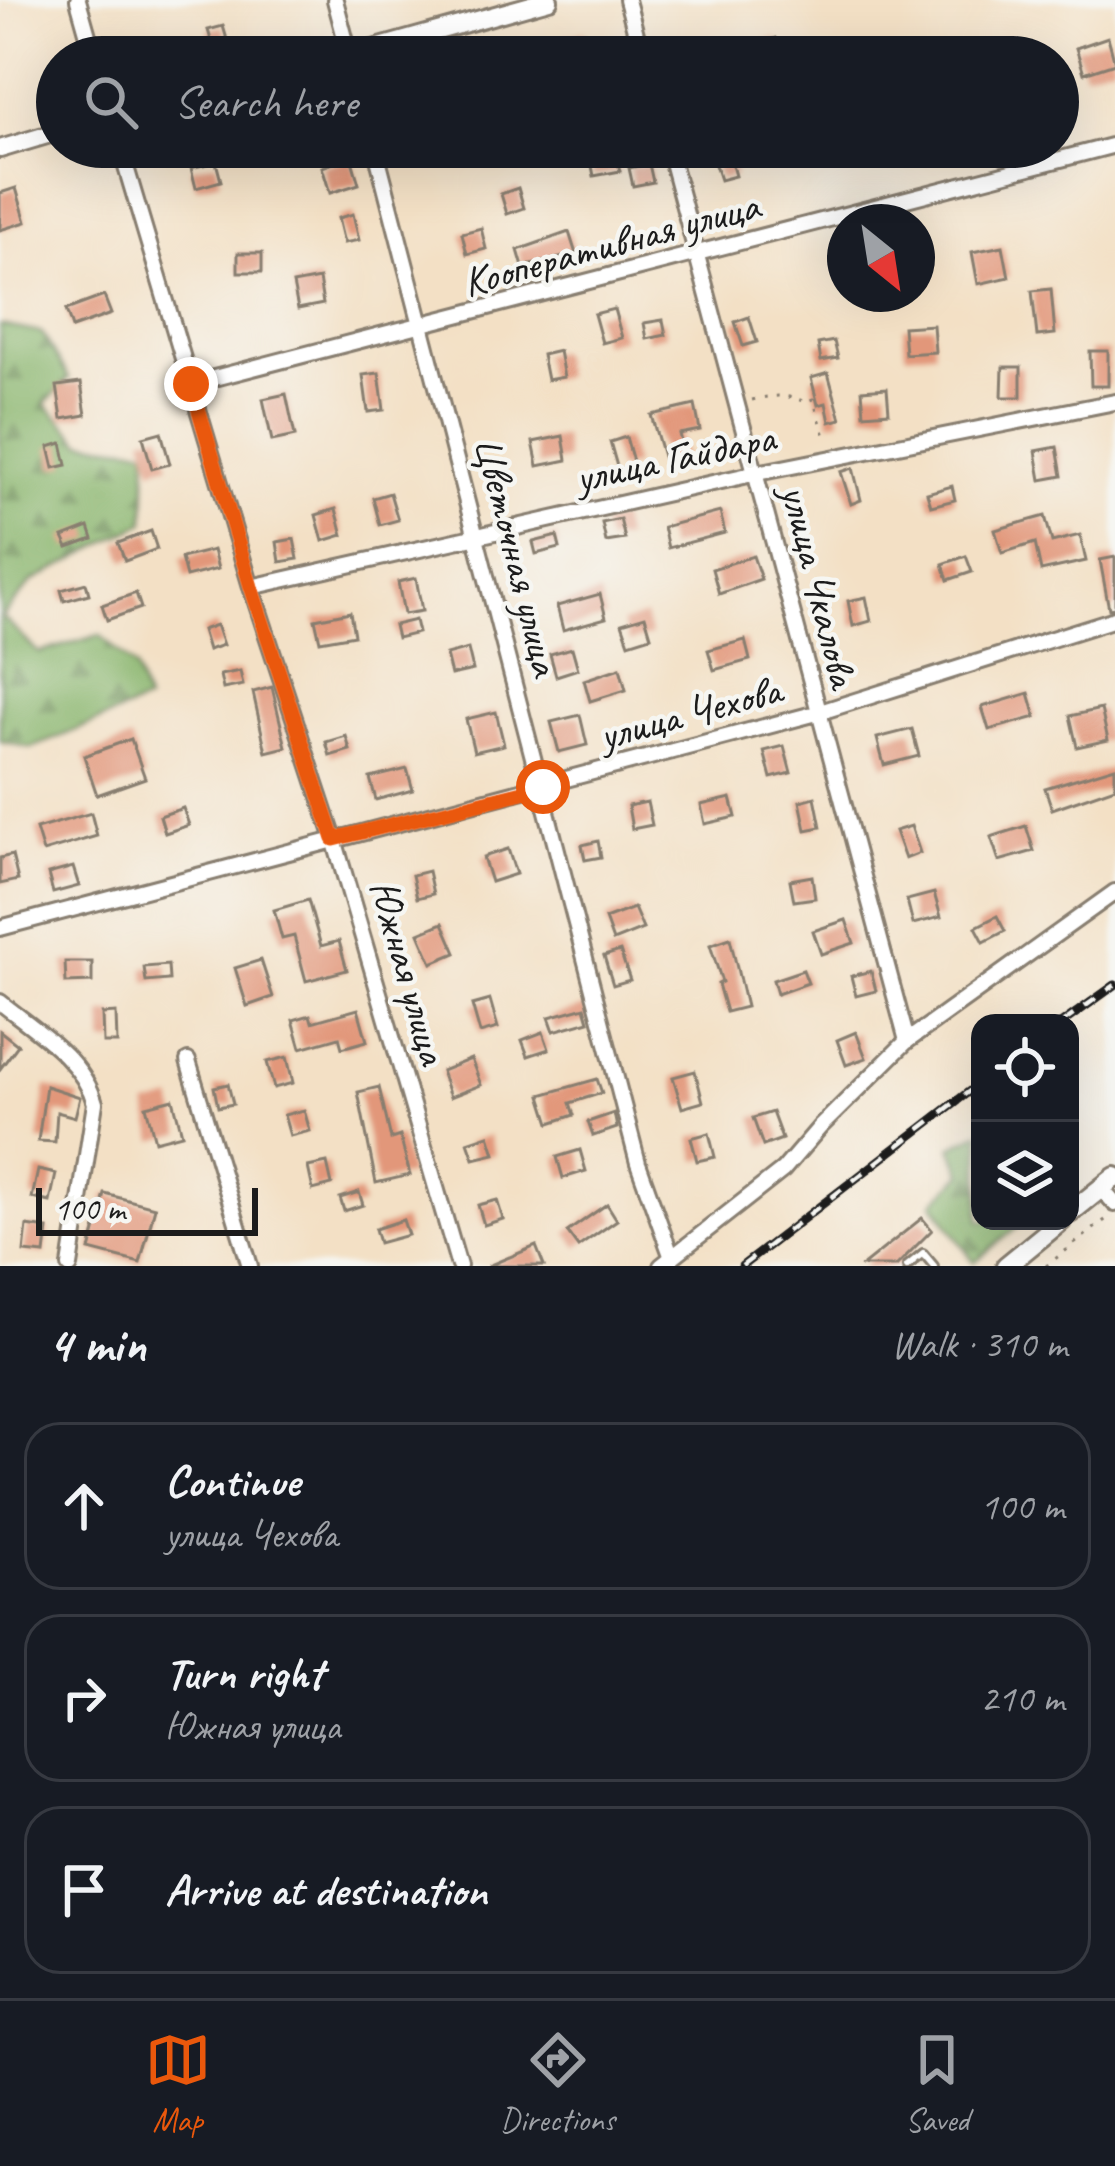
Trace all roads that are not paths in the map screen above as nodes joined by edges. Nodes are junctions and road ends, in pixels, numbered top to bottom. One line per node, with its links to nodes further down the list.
1 (78, 0): 5 (street)
2 (335, 0): 6 (street)
3 (549, 0): 7 (street)
4 (626, 0): 8 (street)
5 (88, 36)
6 (343, 36)
7 (420, 36)
8 (637, 36)
9 (36, 138): 11 (street)
10 (1115, 145): 12 (street, Кооперативная улица)
11 (0, 149)
12 (1079, 154)
13 (125, 168): 19 (street, Южная улица)
14 (381, 168): 18 (street, Цветочная улица)
15 (674, 168): 17 (street, улица Чкалова)
16 (1028, 168): 17 (street, Кооперативная улица)
17 (698, 255): 18 (street, Кооперативная улица); 21 (street, улица Чкалова)
18 (424, 326): 19 (street, Кооперативная улица); 22 (street, Цветочная улица)
19 (191, 384): 23 (street, Южная улица)
20 (1115, 402): 21 (street, улица Гайдара)
21 (757, 473): 22 (street, улица Гайдара); 25 (street, улица Чкалова)
22 (478, 535): 23 (street, улица Гайдара); 26 (street, Цветочная улица)
23 (251, 587): 27 (street, Южная улица)
24 (1115, 619): 25 (street, улица Чехова)
25 (817, 713): 26 (street, улица Чехова); 31 (street, улица Чкалова)
26 (543, 787): 27 (street, улица Чехова); 37 (street, Цветочная улица)
27 (334, 839): 29 (street, улица Чехова); 40 (street, Южная улица)
28 (1115, 892): 31 (street)
29 (0, 928)
30 (0, 1002): 38 (street)
31 (907, 1041): 37 (street)
32 (188, 1061): 39 (street)
33 (1108, 1182): 34 (main road); 35 (street)
34 (1079, 1206)
35 (1115, 1208)
36 (1049, 1230): 43 (main road)
37 (667, 1262)
38 (70, 1266)
39 (250, 1266)
40 (459, 1266)
41 (907, 1266): 42 (lane)
42 (934, 1266)
43 (1006, 1266)

